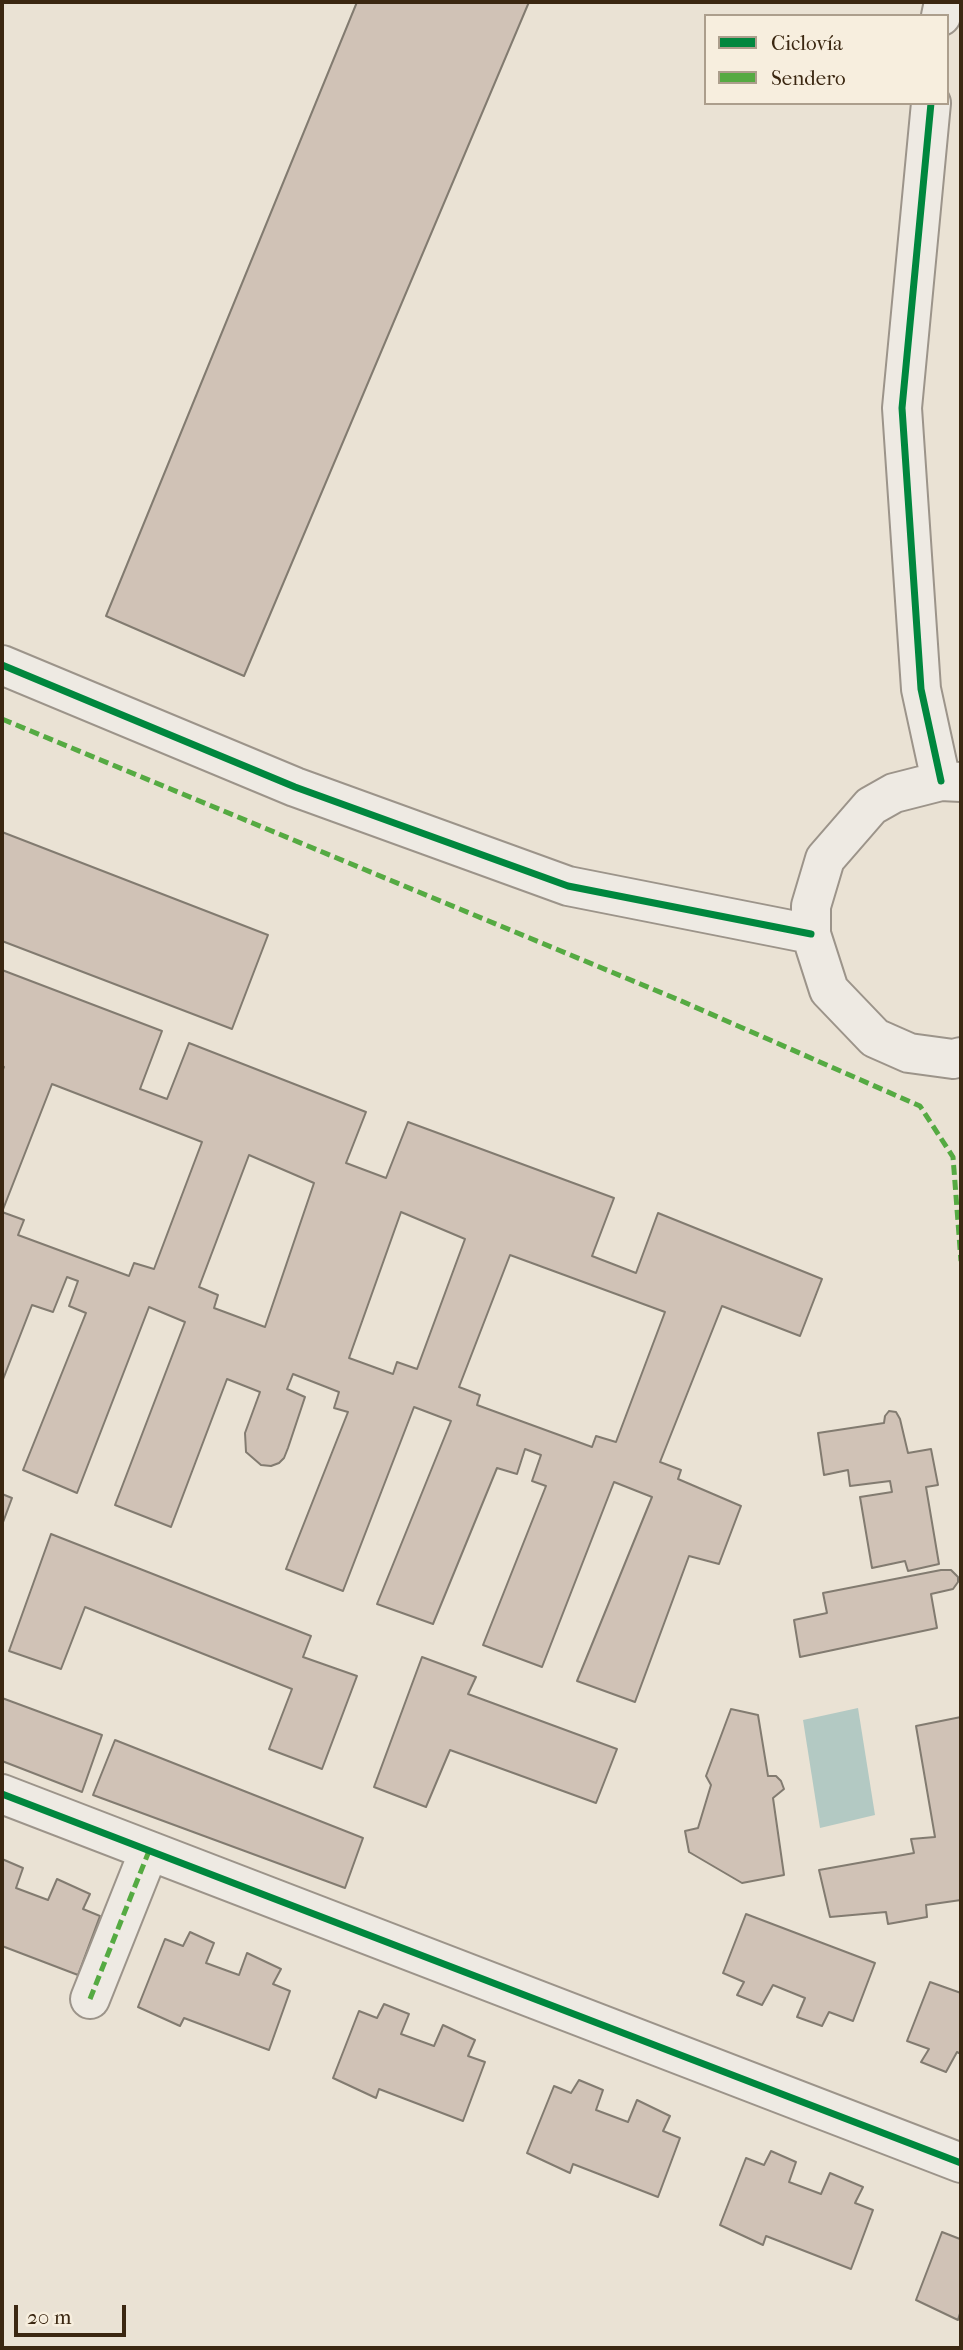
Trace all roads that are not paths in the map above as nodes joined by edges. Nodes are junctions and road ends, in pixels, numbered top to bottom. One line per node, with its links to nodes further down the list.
1 (931, 105): 3 (street)
2 (2, 665): 4 (street)
3 (951, 782): 4 (street)
4 (811, 934): 5 (street)
5 (961, 1057)
6 (2, 1794): 7 (street)
7 (149, 1851): 8 (street); 9 (street)
8 (90, 1999)
9 (961, 2163)

